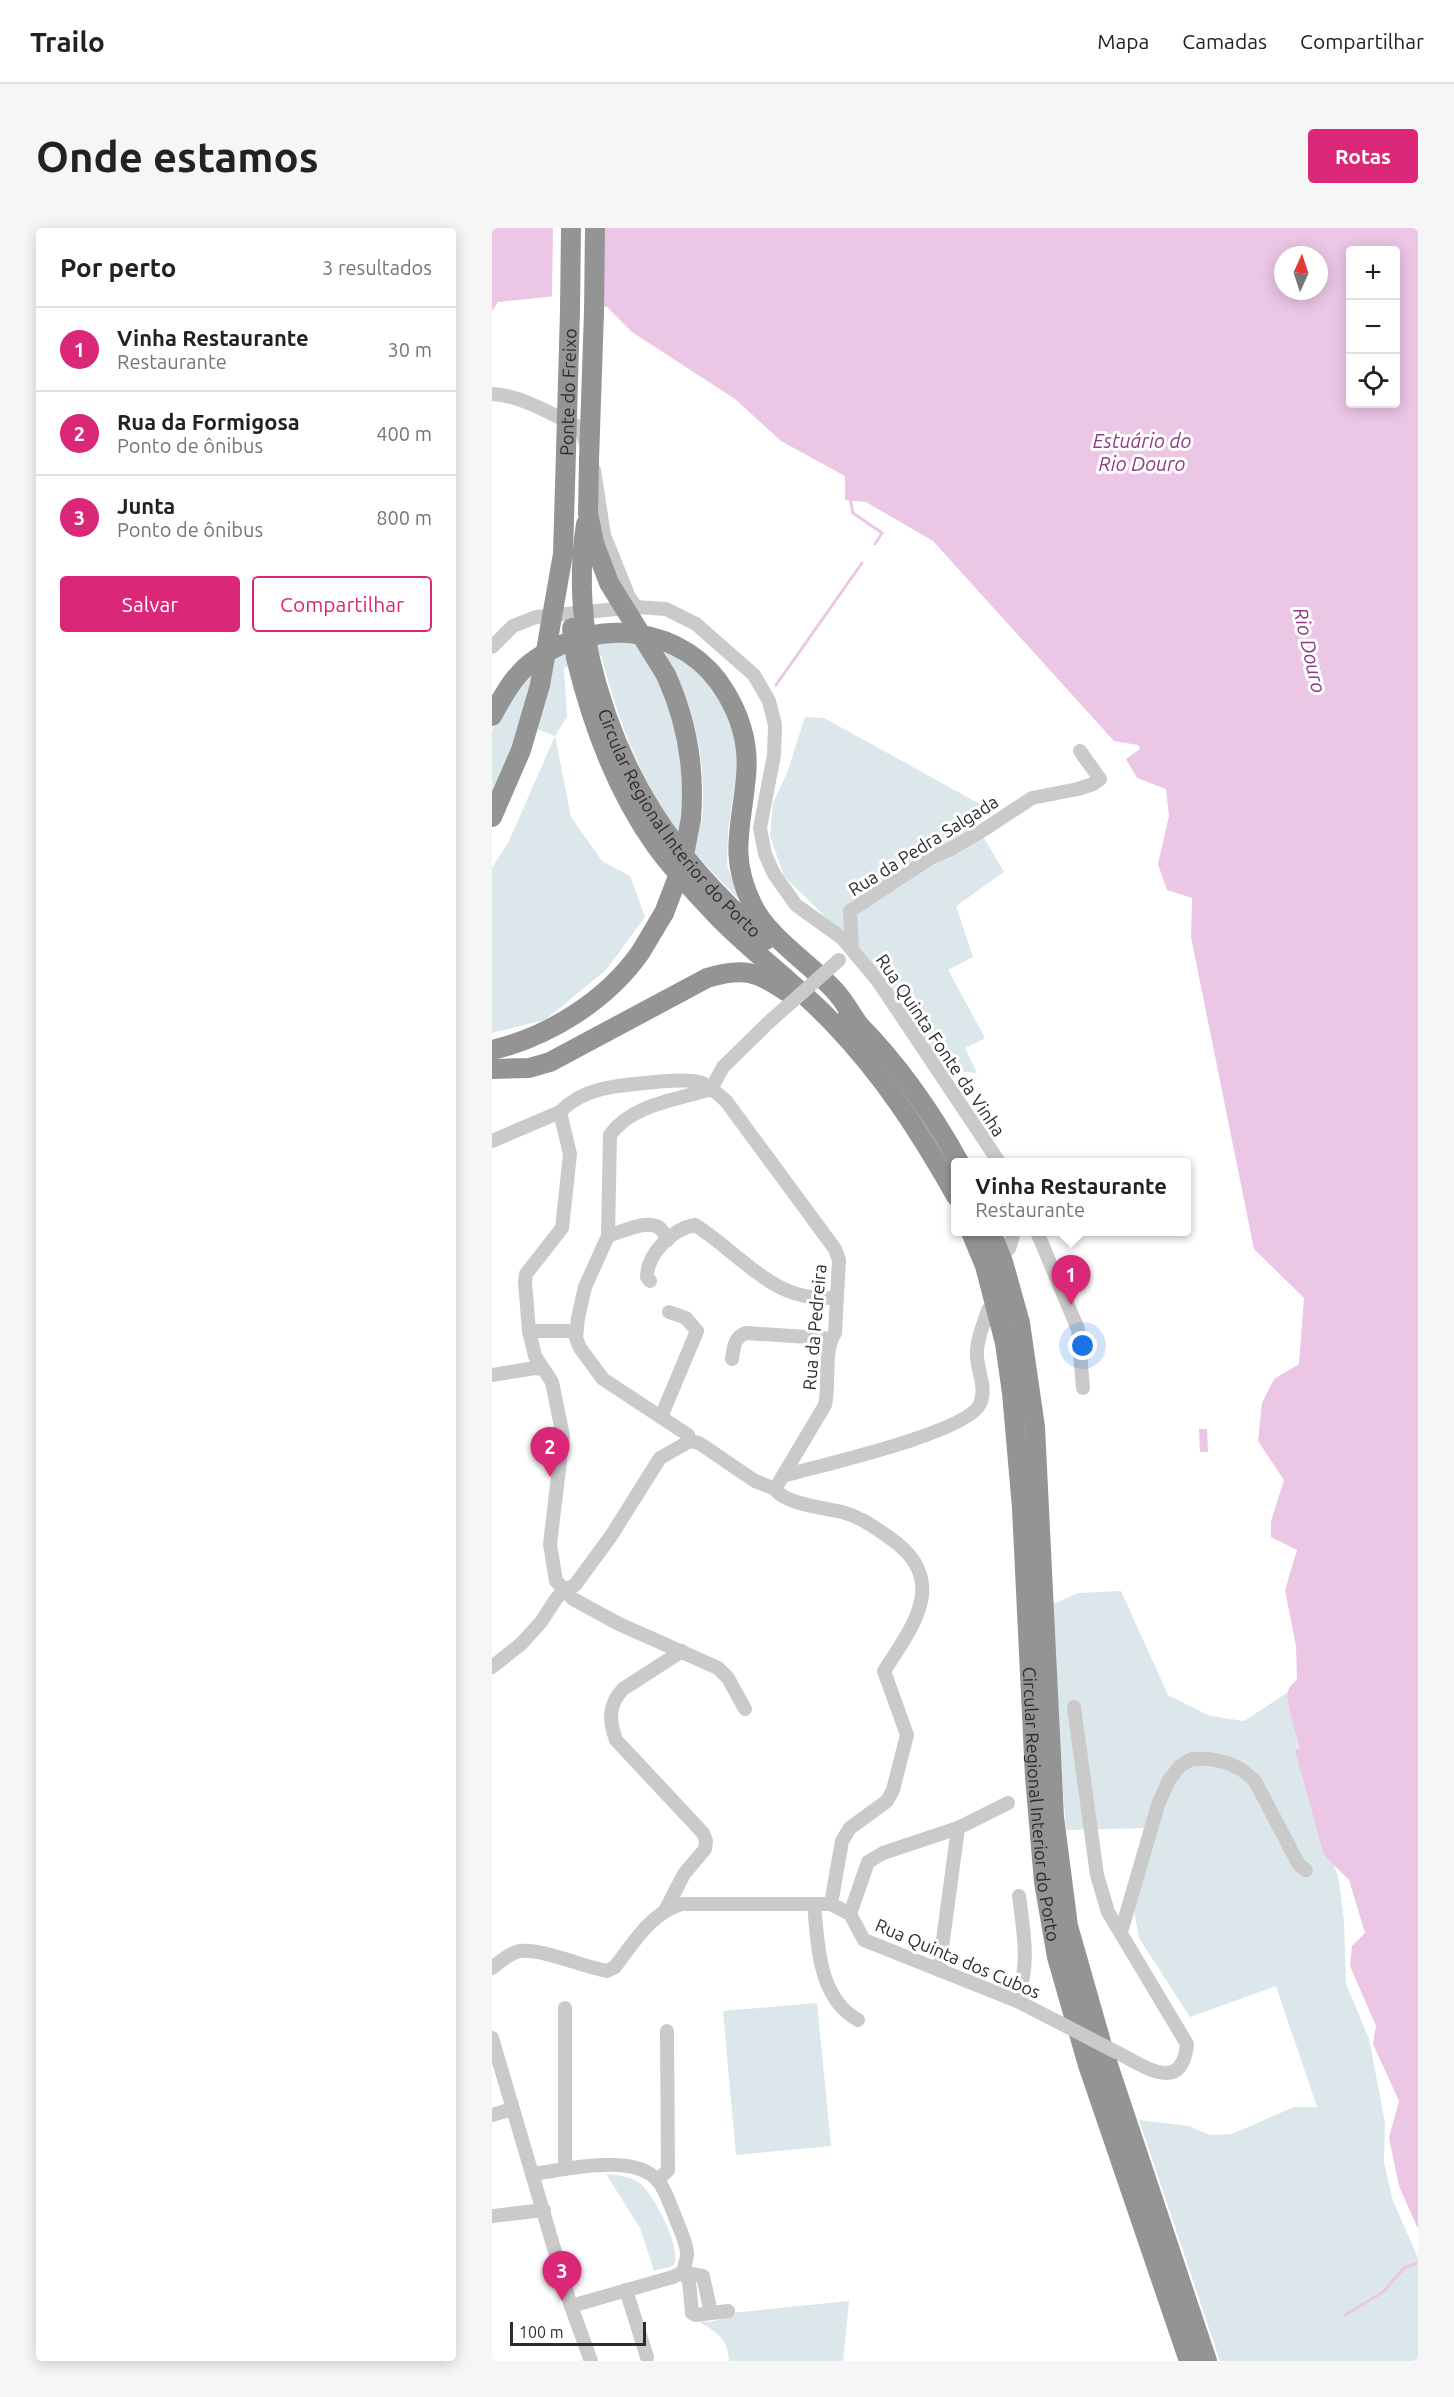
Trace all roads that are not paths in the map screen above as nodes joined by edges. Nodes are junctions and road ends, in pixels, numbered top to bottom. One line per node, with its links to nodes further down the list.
1 (571, 228): 5 (highway, Ponte do Freixo, bridge)
2 (595, 228): 4 (highway, Ponte do Freixo, bridge)
3 (492, 394): 6 (street)
4 (588, 513): 8 (highway, Circular Regional Interior do Porto, bridge); 14 (highway, bridge)
5 (563, 554): 8 (highway, Circular Regional Interior do Porto, bridge); 11 (highway, bridge)
6 (636, 607): 7 (street, Rua Quinta Fonte da Vinha); 12 (street, Rua Quinta Fonte da Vinha)
7 (492, 647)
8 (583, 657): 13 (highway, Circular Regional Interior do Porto)
9 (492, 716): 13 (highway)
10 (1080, 751): 12 (street, Rua da Pedra Salgada)
11 (492, 818)
12 (852, 949): 16 (street, bridge); 20 (street, Rua Quinta Fonte da Vinha)
13 (850, 1029): 15 (highway); 19 (highway, Circular Regional Interior do Porto); 21 (highway, Circular Regional Interior do Porto)
14 (492, 1050)
15 (492, 1069)
16 (711, 1089): 17 (street); 22 (street); 30 (street, Rua da Pedreira)
17 (560, 1112): 18 (street); 33 (street)
18 (492, 1140)
19 (957, 1158)
20 (996, 1158)
21 (951, 1187)
22 (608, 1236): 27 (street); 34 (street)
23 (973, 1236): 71 (highway, Circular Regional Interior do Porto)
24 (993, 1236): 71 (highway, Circular Regional Interior do Porto)
25 (1013, 1236): 28 (street)
26 (1039, 1236): 39 (street)
27 (668, 1240): 29 (street); 30 (street)
28 (1009, 1249)
29 (651, 1281)
30 (835, 1298): 35 (street, Rua da Pedreira)
31 (988, 1310): 42 (street)
32 (669, 1311): 40 (street)
33 (529, 1331): 34 (street); 37 (street)
34 (576, 1331): 40 (street)
35 (830, 1340): 36 (street); 42 (street, Rua da Pedreira)
36 (732, 1359)
37 (542, 1369): 38 (street); 44 (street)
38 (492, 1375)
39 (1083, 1388)
40 (661, 1417): 41 (street)
41 (690, 1441): 43 (street); 44 (street)
42 (783, 1476): 43 (street, Rua da Pedreira)
43 (775, 1489): 54 (street)
44 (563, 1591): 45 (street); 46 (street)
45 (682, 1651): 48 (street); 55 (street)
46 (492, 1667)
47 (1074, 1707): 57 (street)
48 (745, 1709)
49 (1008, 1803): 50 (street)
50 (958, 1828): 56 (street); 59 (street)
51 (1306, 1870): 57 (street)
52 (1019, 1896): 60 (street)
53 (814, 1904): 54 (street); 55 (street); 62 (street)
54 (831, 1904): 56 (street)
55 (666, 1909): 58 (street)
56 (850, 1914): 59 (street, Rua Quinta dos Cubos)
57 (1121, 1932): 60 (street, Rua Quinta dos Cubos, bridge)
58 (492, 1968)
59 (939, 1970): 60 (street, Rua Quinta dos Cubos)
60 (1017, 2001)
61 (565, 2008): 67 (street)
62 (858, 2020)
63 (667, 2031): 69 (street)
64 (492, 2038): 65 (street)
65 (512, 2109): 66 (street); 68 (street)
66 (492, 2115)
67 (565, 2168): 68 (street); 69 (street)
68 (532, 2174): 70 (street)
69 (658, 2180): 73 (street)
70 (544, 2210): 72 (street); 75 (street)
71 (1147, 2211): 77 (highway, Circular Regional Interior do Porto)
72 (492, 2216)
73 (683, 2272): 74 (street); 76 (street)
74 (626, 2290): 75 (street); 78 (street)
75 (571, 2306): 79 (street)
76 (728, 2311)
77 (1186, 2324): 80 (highway, Circular Regional Interior do Porto); 81 (highway, Circular Regional Interior do Porto)
78 (647, 2357)
79 (591, 2361)
80 (1189, 2361)
81 (1207, 2361)

